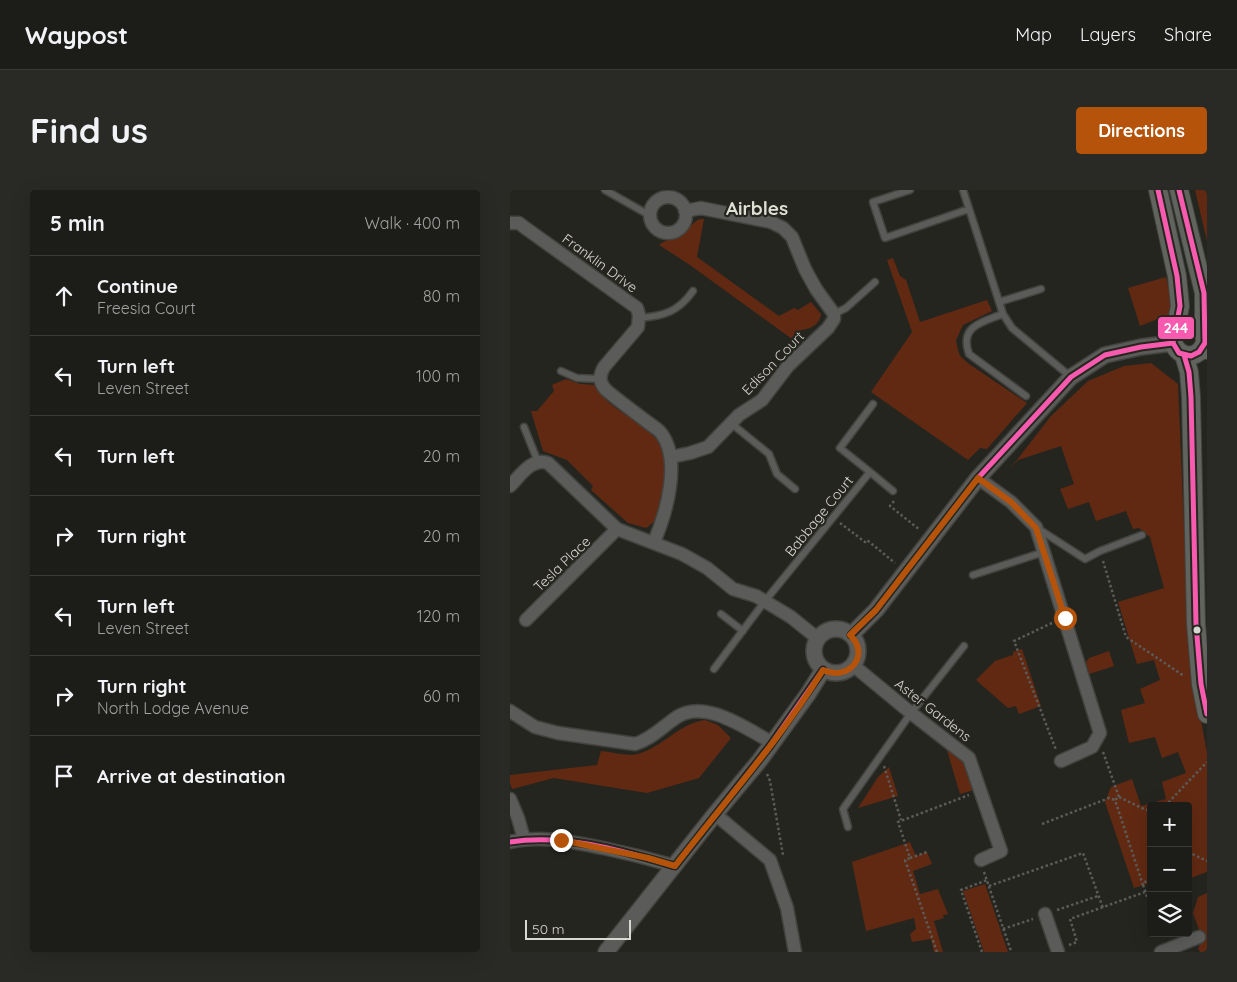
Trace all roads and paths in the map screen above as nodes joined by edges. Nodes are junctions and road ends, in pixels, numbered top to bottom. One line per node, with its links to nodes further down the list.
1 (605, 190): 8 (lane)
2 (910, 190): 6 (lane)
3 (962, 190): 6 (lane)
4 (1158, 190): 18 (main road)
5 (1179, 190): 17 (main road)
6 (969, 209): 13 (lane)
7 (686, 211): 8 (street); 8 (street); 14 (street)
8 (649, 215)
9 (510, 223): 16 (street, Franklin Drive)
10 (875, 282): 14 (lane)
11 (1041, 289): 13 (lane)
12 (693, 291): 16 (lane)
13 (999, 302): 15 (lane)
14 (834, 314): 24 (street, Edison Court)
15 (1003, 314): 20 (lane); 22 (lane)
16 (639, 318): 21 (street)
17 (1205, 342): 18 (main road); 18 (main road)
18 (1177, 343): 20 (street); 55 (main road)
19 (561, 371): 21 (lane)
20 (1071, 377): 29 (street)
21 (600, 379): 26 (street)
22 (1026, 396)
23 (873, 404): 28 (lane, Babbage Court)
24 (732, 424): 26 (street, Edison Court); 31 (lane)
25 (524, 426): 27 (lane)
26 (671, 457): 39 (street)
27 (538, 462): 30 (street); 36 (street)
28 (870, 472): 32 (lane); 34 (lane, Babbage Court)
29 (978, 478): 35 (street); 38 (street)
30 (510, 486)
31 (795, 489)
32 (893, 491)
33 (887, 496): 38 (path)
34 (833, 518): 42 (path); 44 (lane, Babbage Court)
35 (1036, 528): 40 (lane); 41 (street)
36 (618, 529): 39 (street); 47 (street, Tesla Place)
37 (1142, 535): 40 (lane)
38 (931, 539): 42 (street)
39 (654, 542): 44 (street)
40 (1100, 551): 55 (path)
41 (1044, 552): 43 (lane); 46 (street)
42 (905, 572): 49 (street)
43 (973, 575)
44 (765, 602): 48 (lane, Babbage Court); 50 (street)
45 (720, 614): 48 (lane)
46 (1065, 618): 59 (street); 63 (path)
47 (526, 620)
48 (743, 631): 53 (lane, Babbage Court)
49 (850, 635): 50 (street); 52 (street)
50 (818, 638): 54 (street)
51 (964, 646): 57 (lane)
52 (854, 666): 54 (street); 57 (street, Aster Gardens)
53 (714, 669)
54 (823, 670): 60 (street)
55 (1201, 684): 58 (main road)
56 (510, 711): 60 (street)
57 (911, 713): 61 (lane); 65 (street, Aster Gardens)
58 (1207, 714)
59 (1098, 737): 63 (street); 66 (path)
60 (773, 744): 62 (street)
61 (881, 755): 72 (path); 74 (lane)
62 (760, 760): 71 (street); 80 (path)
63 (1061, 761)
64 (1207, 762): 69 (path)
65 (980, 790): 72 (path); 81 (street, Aster Gardens)
66 (1119, 797): 68 (path); 70 (path)
67 (510, 799): 75 (street)
68 (1115, 800): 73 (path); 86 (path)
69 (1166, 802)
70 (1147, 810)
71 (715, 814): 83 (street); 96 (street)
72 (901, 821): 79 (path)
73 (1042, 824)
74 (848, 827)
75 (524, 839): 76 (street); 83 (street)
76 (510, 842)
77 (926, 852): 79 (path)
78 (1192, 854): 82 (path)
79 (910, 858): 97 (path)
80 (784, 860)
81 (980, 860): 84 (path)
82 (1207, 861)
83 (675, 866): 95 (street)
84 (987, 880): 87 (path); 98 (path)
85 (1147, 880): 86 (path)
86 (1143, 885): 88 (path)
87 (989, 886): 90 (path); 94 (path)
88 (1145, 892): 89 (path); 90 (path)
89 (1147, 897)
90 (1103, 908): 93 (path)
91 (1045, 914): 93 (street)
92 (1199, 937): 99 (street)
93 (1061, 950)
94 (1011, 951)
95 (606, 952)
96 (795, 952)
97 (937, 952)
98 (982, 952)
99 (1160, 952)

